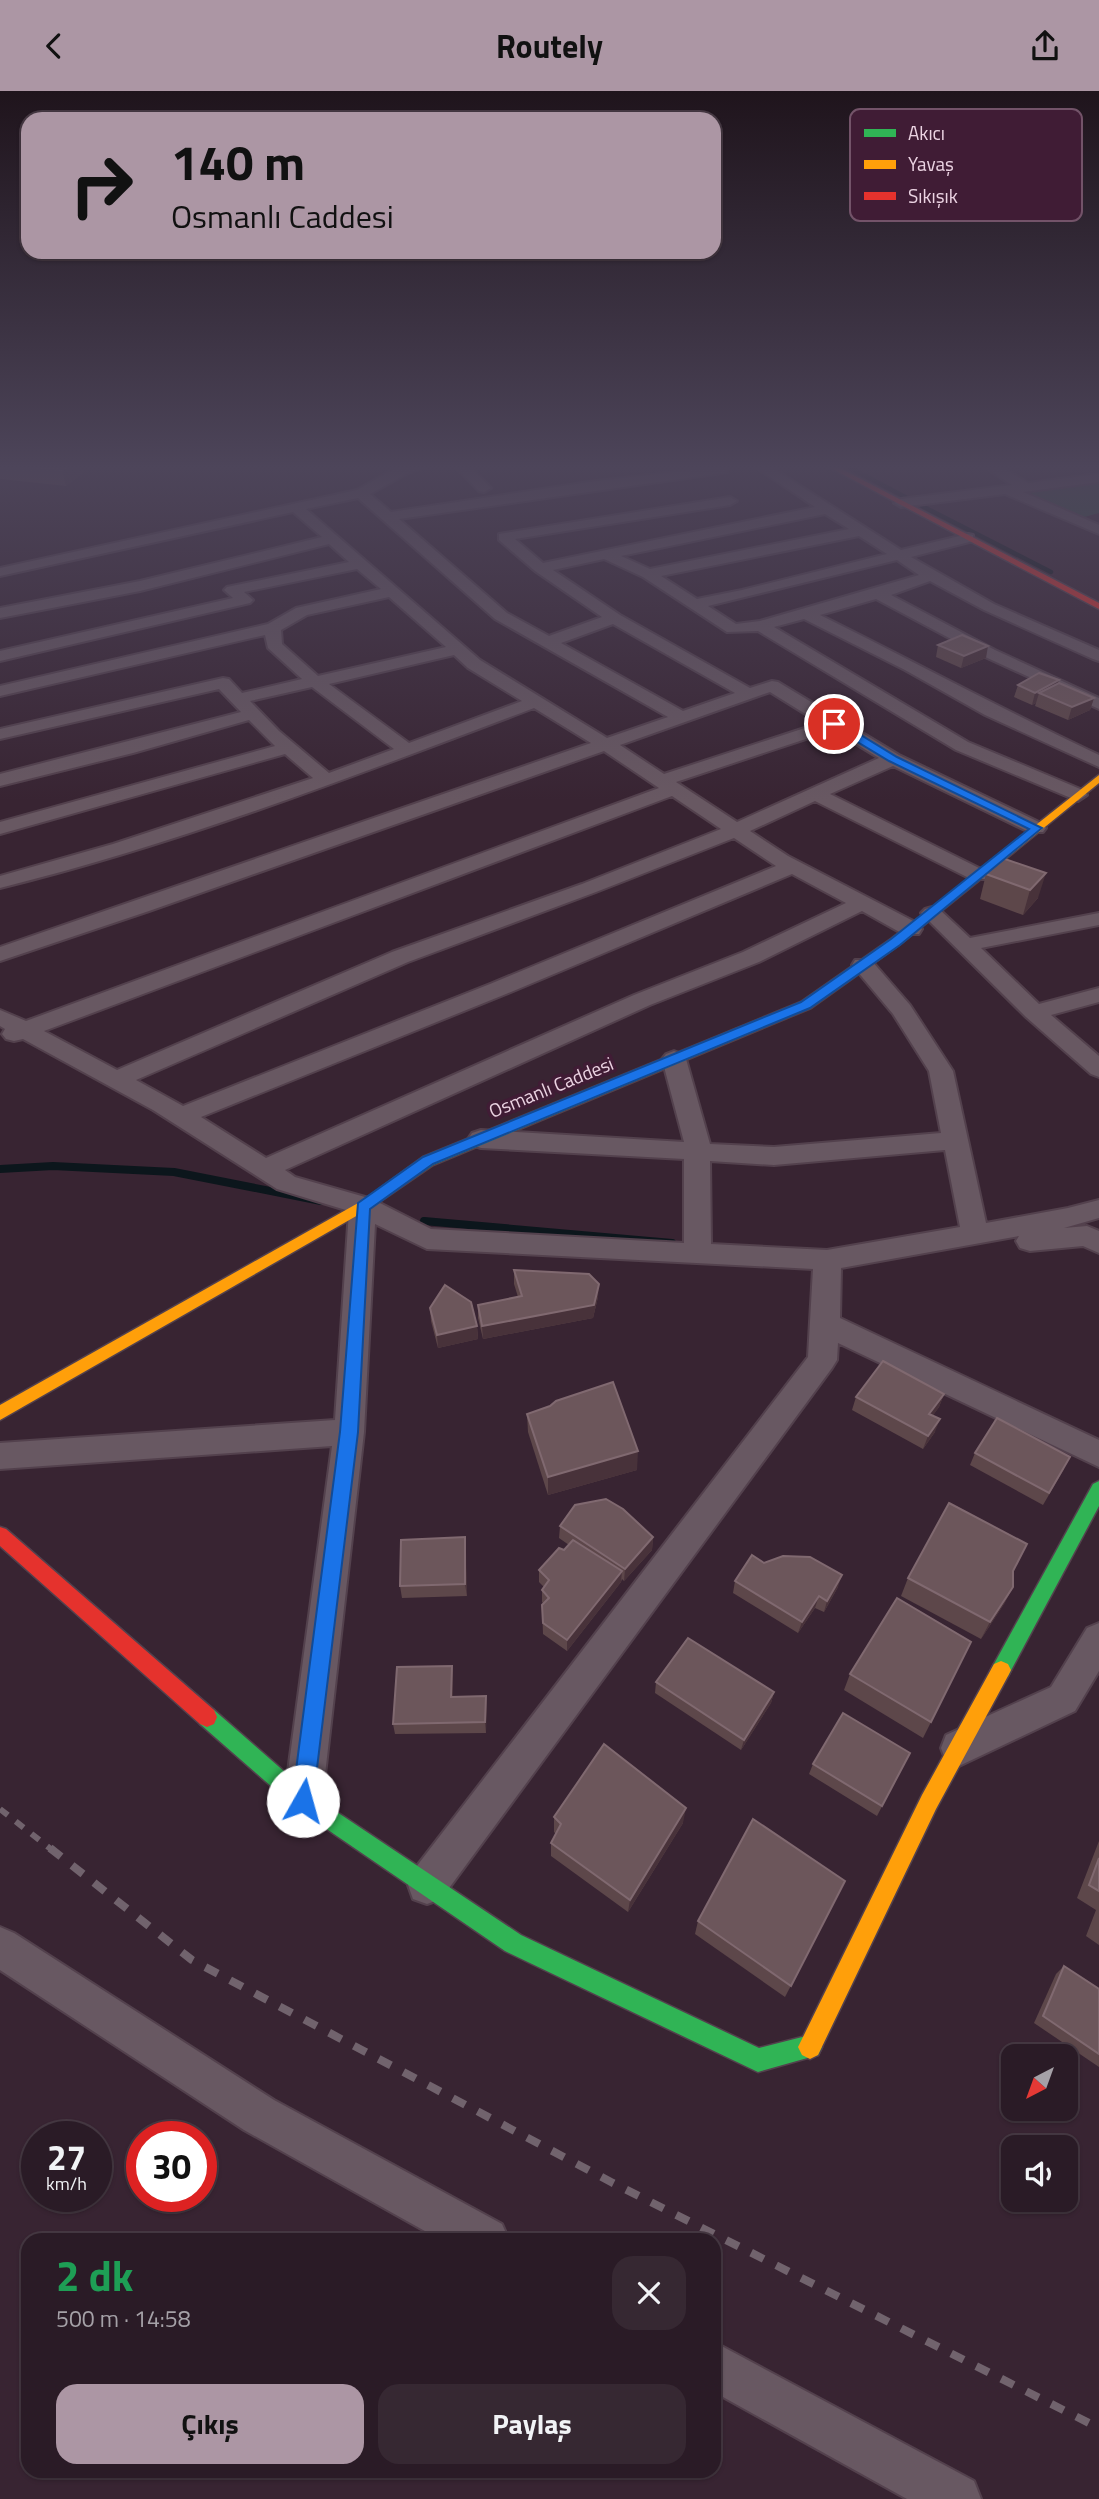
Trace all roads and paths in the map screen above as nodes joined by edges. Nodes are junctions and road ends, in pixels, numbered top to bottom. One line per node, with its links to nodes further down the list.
1 (179, 576): 15 (street)
2 (299, 576): 22 (street)
3 (373, 576): 11 (street)
4 (456, 576): 20 (street)
5 (552, 576): 17 (street)
6 (652, 576): 13 (street)
7 (816, 576): 13 (street)
8 (929, 576): 12 (street)
9 (930, 576): 23 (street)
10 (1042, 576): 14 (street)
11 (390, 592): 19 (street); 21 (street)
12 (878, 594): 16 (street); 29 (street)
13 (694, 604): 18 (street)
14 (1099, 606)
15 (0, 613)
16 (806, 614): 18 (street); 38 (street)
17 (614, 618): 20 (street); 26 (street)
18 (761, 626): 44 (street)
19 (273, 628): 24 (street); 25 (street)
20 (546, 643): 31 (street)
21 (456, 650): 24 (street); 28 (street)
22 (0, 656)
23 (1099, 656)
24 (314, 681): 27 (street); 36 (street)
25 (0, 691)
26 (749, 694): 31 (street); 32 (street)
27 (238, 699): 30 (street); 33 (street)
28 (535, 702): 34 (street); 36 (street)
29 (1099, 703)
30 (252, 713): 35 (street); 40 (street)
31 (681, 717): 34 (street)
32 (834, 724): 37 (street); 42 (street)
33 (0, 734)
34 (604, 744): 42 (street); 56 (street)
35 (288, 748): 41 (street); 45 (street)
36 (407, 750): 41 (street)
37 (893, 759): 43 (street); 46 (street)
38 (1099, 762)
39 (1099, 778): 44 (street, Osmanlı Caddesi)
40 (0, 779)
41 (326, 780): 50 (street)
42 (668, 785): 47 (street); 61 (street)
43 (813, 793): 47 (street); 49 (street)
44 (1078, 795): 46 (street, Osmanlı Caddesi)
45 (0, 828)
46 (1036, 828): 49 (street, Osmanlı Caddesi)
47 (736, 830): 48 (street); 65 (street)
48 (793, 866): 51 (street); 66 (street)
49 (978, 875): 52 (street, Osmanlı Caddesi)
50 (0, 882)
51 (862, 903): 54 (street); 70 (street)
52 (932, 913): 54 (street, Osmanlı Caddesi); 55 (street)
53 (1099, 919): 55 (street)
54 (911, 929): 57 (street, Osmanlı Caddesi)
55 (965, 945): 59 (street)
56 (0, 954)
57 (863, 965): 63 (street, Osmanlı Caddesi); 68 (street)
58 (1099, 995): 59 (street)
59 (1034, 1012): 64 (street)
60 (0, 1017): 61 (street)
61 (26, 1031): 62 (street); 65 (street)
62 (0, 1038)
63 (674, 1059): 67 (street, Osmanlı Caddesi); 69 (street)
64 (1099, 1069)
65 (116, 1079): 66 (street)
66 (180, 1116): 70 (street)
67 (481, 1139): 69 (street); 71 (street, Osmanlı Caddesi)
68 (956, 1140): 69 (street); 73 (street)
69 (697, 1152): 75 (street)
70 (264, 1169): 71 (street)
71 (363, 1206): 75 (street); 78 (street, Osmanlı Caddesi); 79 (street)
72 (1099, 1209): 73 (street)
73 (975, 1234): 76 (street)
74 (1099, 1243): 76 (street)
75 (698, 1253): 76 (street)
76 (827, 1260): 77 (street)
77 (826, 1324): 80 (street); 87 (street)
78 (0, 1413)
79 (349, 1432): 81 (street); 86 (street)
80 (1099, 1454)
81 (0, 1456)
82 (1099, 1489): 85 (street)
83 (0, 1535): 86 (street)
84 (1099, 1639): 85 (street)
85 (959, 1748): 87 (street)
86 (303, 1801): 87 (street)
87 (427, 1885)
88 (0, 1947): 89 (street)
89 (473, 2233)
90 (721, 2370): 91 (street)
91 (956, 2499)

